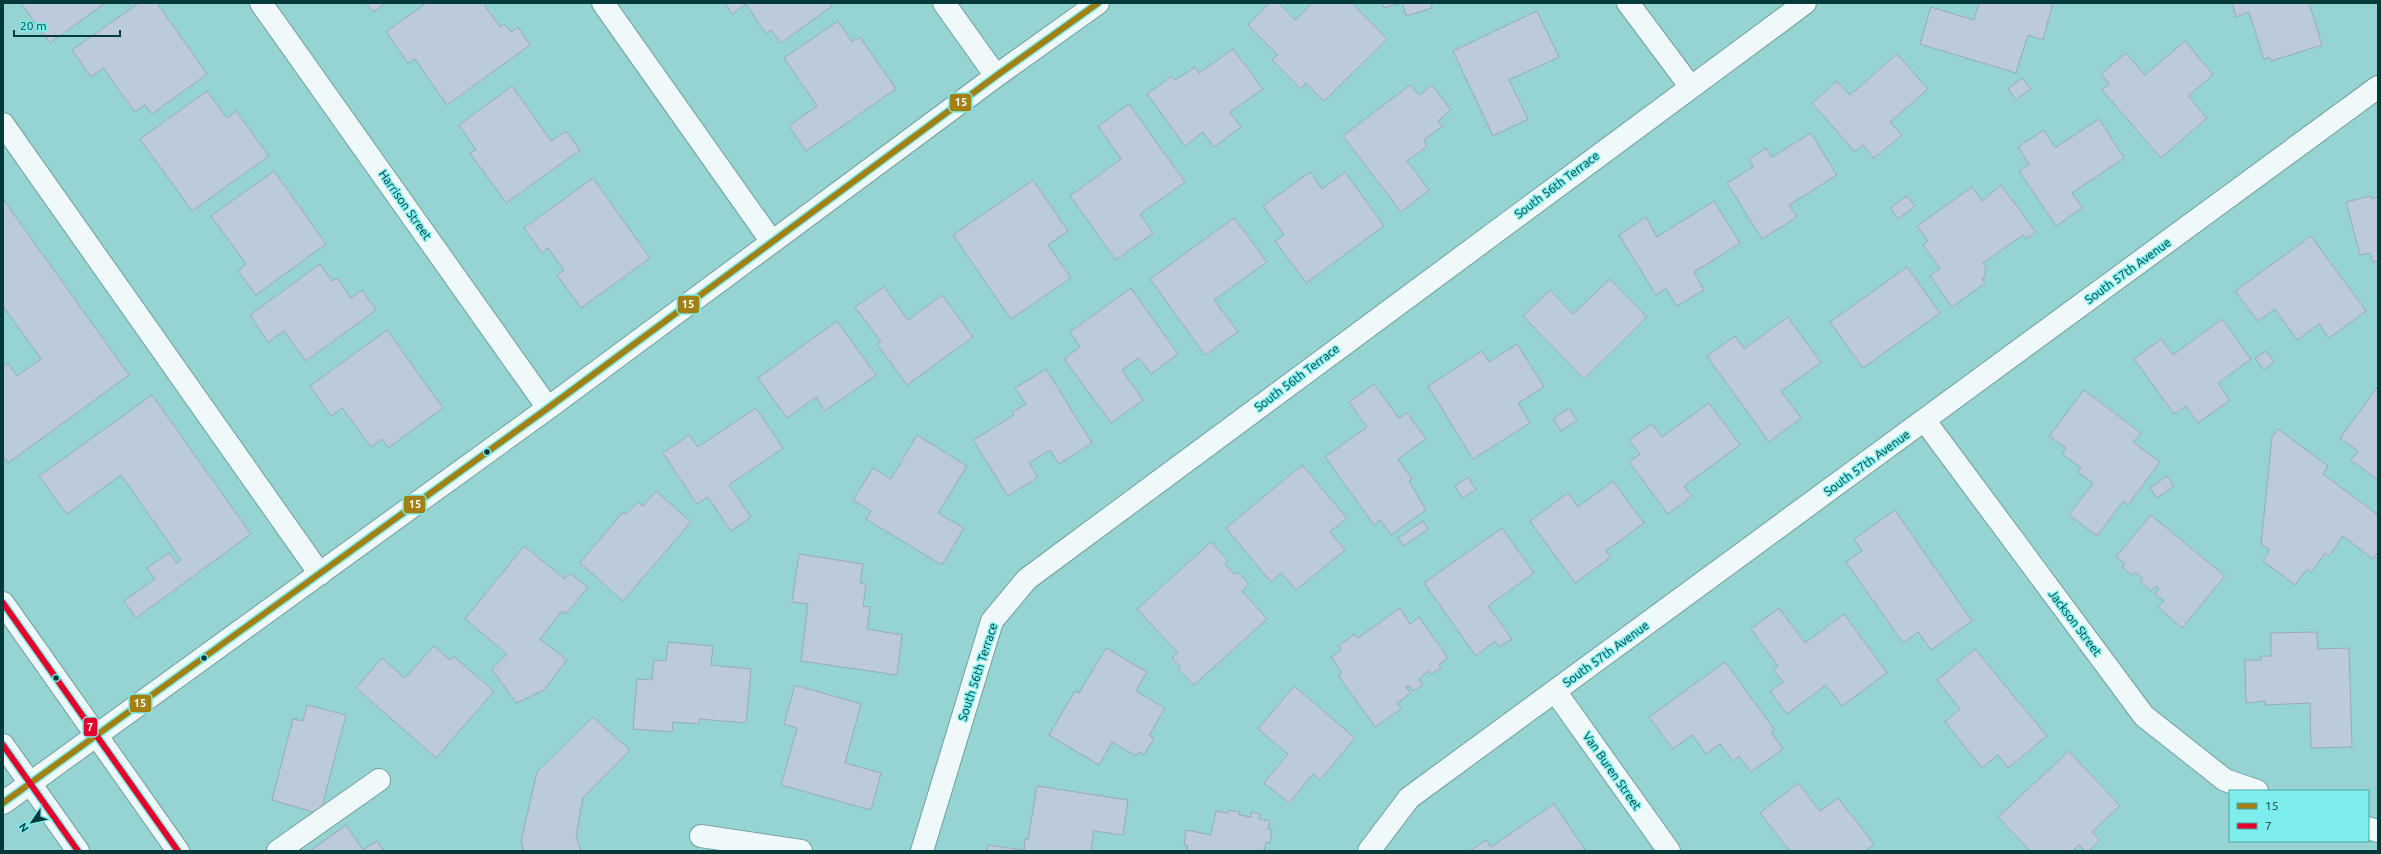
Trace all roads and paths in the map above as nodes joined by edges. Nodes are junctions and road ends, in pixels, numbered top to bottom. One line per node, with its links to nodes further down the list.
1 (262, 3): 12 (main road, Harrison Street)
2 (603, 3): 11 (main road)
3 (944, 3): 7 (main road)
4 (1098, 3): 7 (main road)
5 (1628, 3): 8 (main road)
6 (1805, 3): 8 (main road, South 56th Terrace)
7 (996, 76): 11 (main road)
8 (1690, 86): 28 (main road, South 56th Terrace)
9 (2378, 87): 13 (main road, South 57th Avenue)
10 (3, 124): 14 (main road)
11 (772, 242): 12 (main road)
12 (548, 408): 14 (main road)
13 (1925, 421): 16 (main road, South 57th Avenue); 21 (main road, Jackson Street)
14 (320, 574): 17 (main road)
15 (3, 603): 17 (main road)
16 (1555, 691): 29 (main road, South 57th Avenue); 30 (main road, Van Buren Street)
17 (97, 736): 20 (main road); 25 (main road)
18 (3, 745): 20 (main road)
19 (380, 780): 26 (main road)
20 (30, 783): 22 (main road); 24 (main road)
21 (2254, 790)
22 (3, 803)
23 (701, 836): 27 (main road)
24 (78, 851)
25 (178, 851)
26 (278, 851)
27 (802, 851)
28 (922, 851)
29 (1369, 851)
30 (1669, 851)

